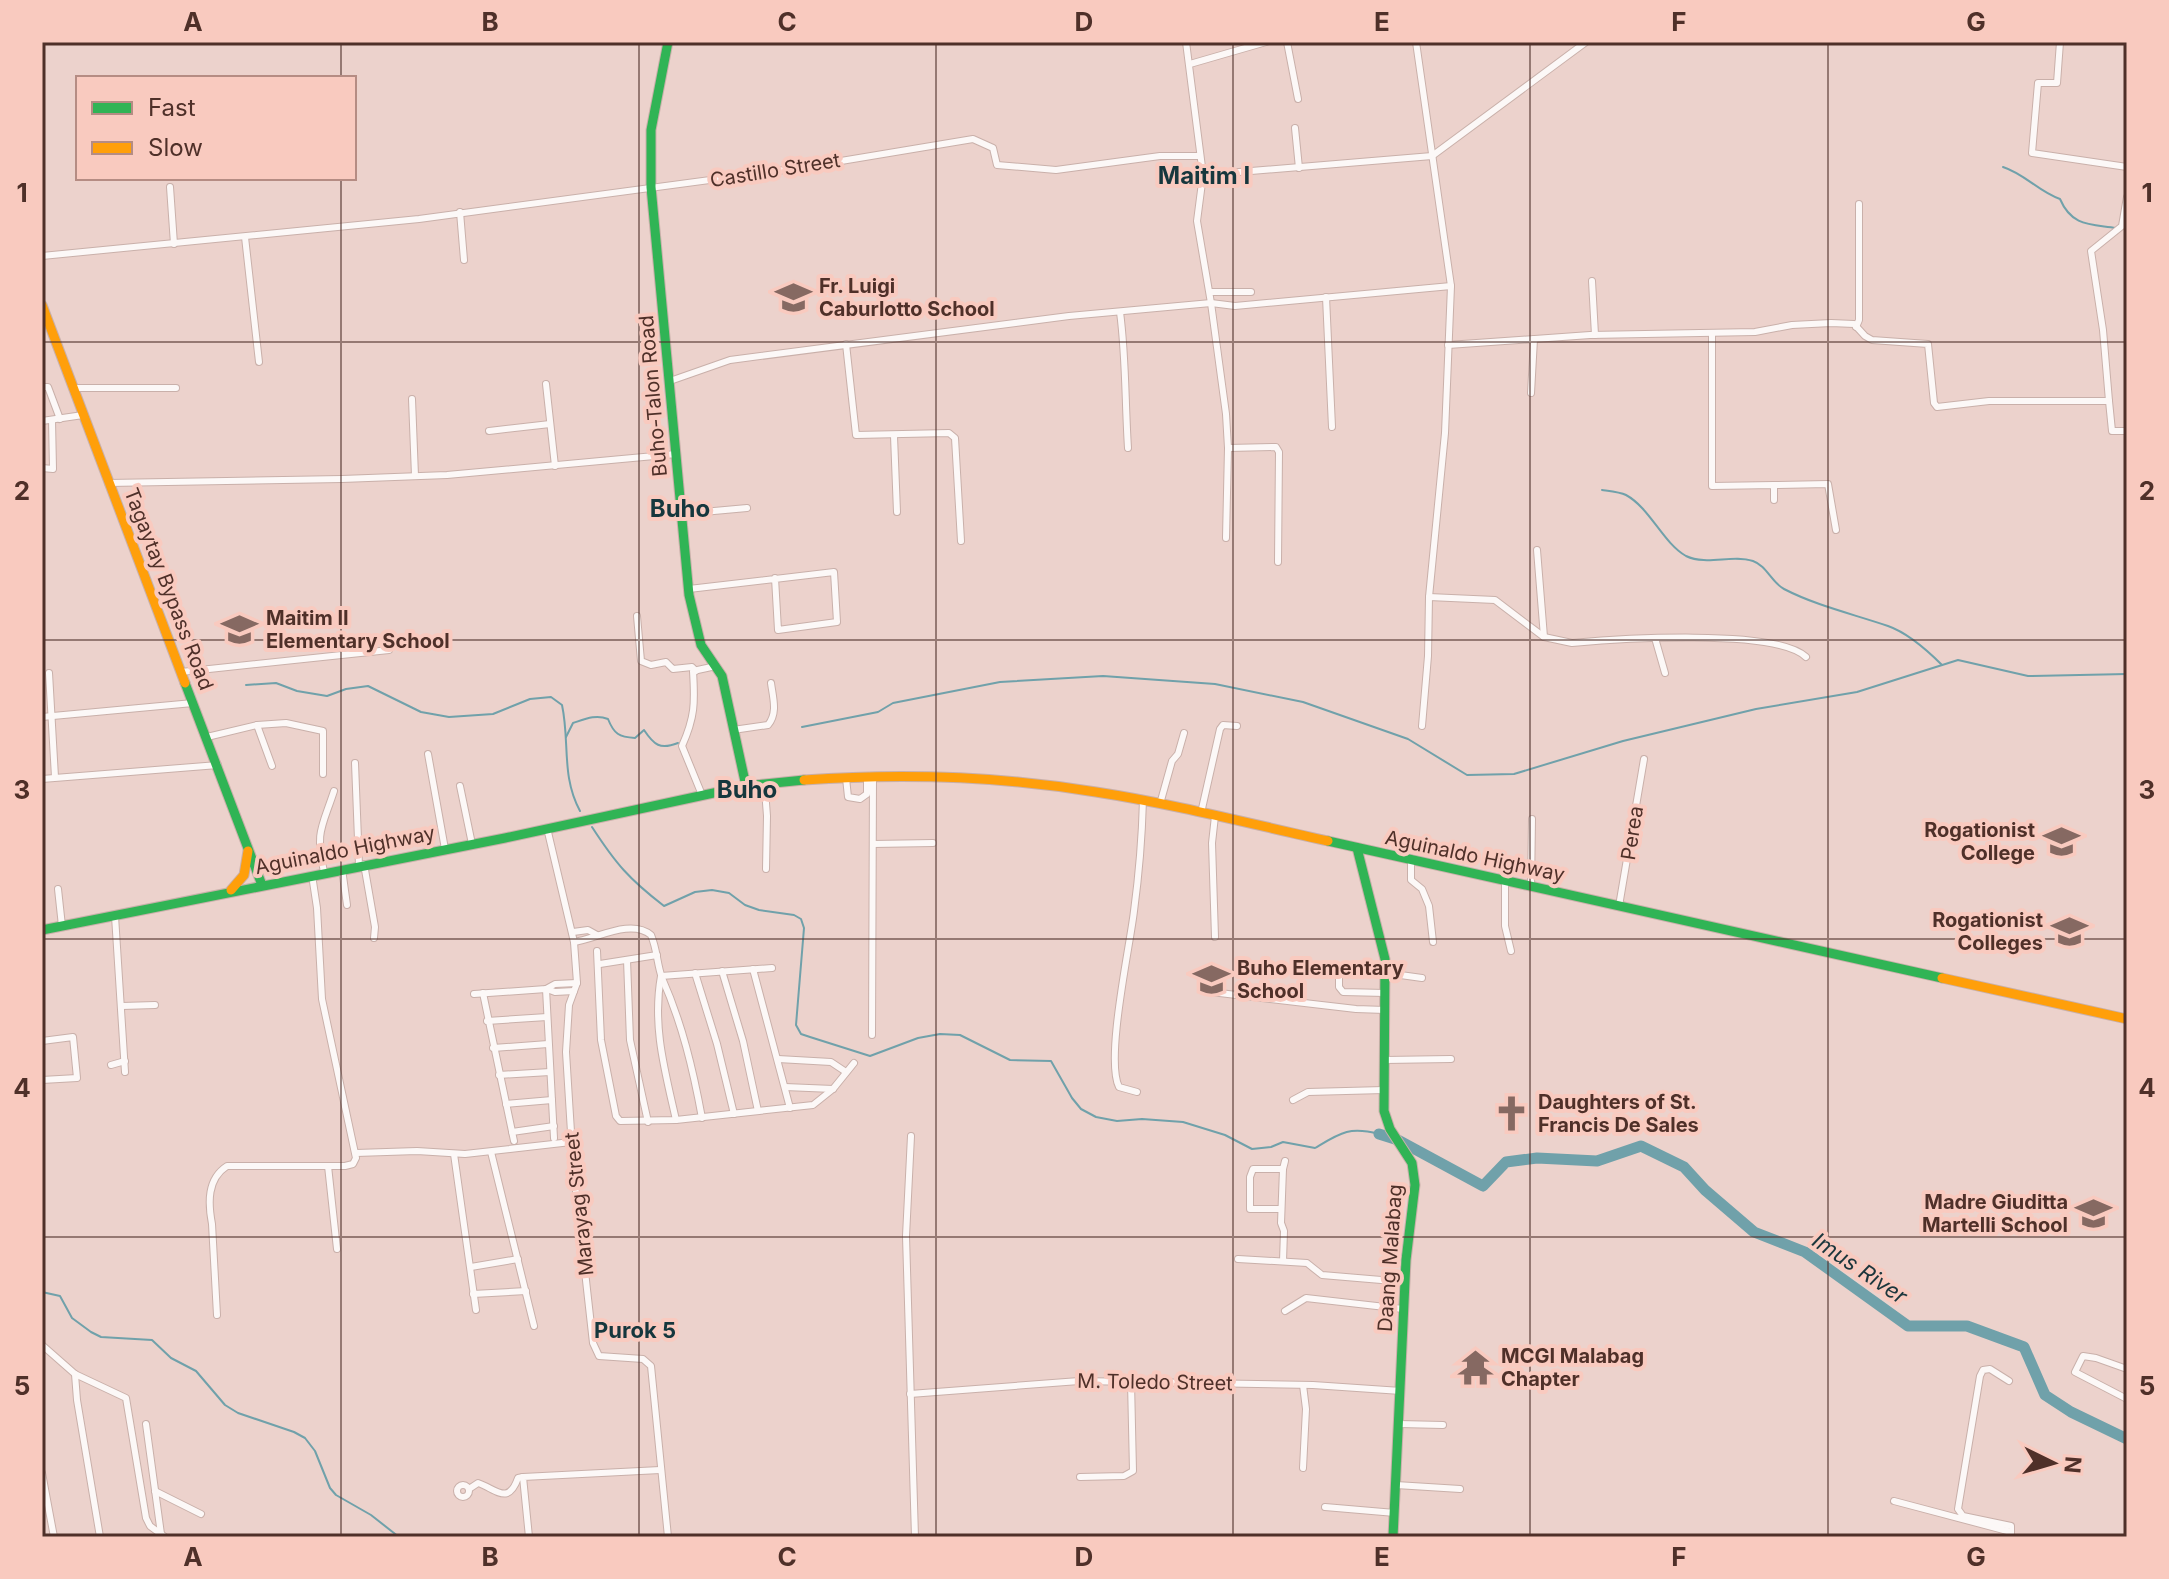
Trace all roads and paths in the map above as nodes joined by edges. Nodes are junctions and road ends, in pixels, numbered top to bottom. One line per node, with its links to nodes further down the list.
1 (668, 42): 17 (main road, Buho-Talon Road)
2 (1186, 42): 8 (street)
3 (1266, 42): 8 (street)
4 (1287, 42): 9 (street)
5 (1416, 42): 12 (street)
6 (1586, 42): 12 (street)
7 (2060, 42): 13 (street)
8 (1190, 64): 11 (street)
9 (1298, 99)
10 (1295, 128): 14 (street)
11 (1200, 156): 15 (street); 17 (street, Castillo Street)
12 (1432, 156): 14 (street); 26 (street)
13 (2127, 167)
14 (1299, 168): 15 (street)
15 (1203, 175): 27 (street)
16 (170, 187): 22 (street)
17 (651, 187): 20 (street, Castillo Street); 40 (main road, Buho-Talon Road)
18 (2127, 197): 47 (street)
19 (1859, 204): 33 (street)
20 (460, 212): 21 (street, Castillo Street); 24 (street)
21 (245, 237): 22 (street, Castillo Street); 39 (street)
22 (174, 244): 23 (street, Castillo Street)
23 (42, 256)
24 (464, 260)
25 (1592, 281): 35 (street)
26 (1451, 286): 29 (street); 38 (street)
27 (1210, 292): 28 (street); 30 (street)
28 (1251, 292)
29 (1326, 297): 30 (street); 52 (street)
30 (1211, 303): 32 (street); 57 (street)
31 (43, 308): 43 (main road, Tagaytay Bypass Road)
32 (1120, 312): 37 (street); 56 (street)
33 (1856, 327): 34 (street); 47 (street)
34 (1712, 334): 35 (street); 63 (street)
35 (1595, 335): 36 (street)
36 (1534, 339): 38 (street); 45 (street)
37 (846, 344): 40 (street); 55 (street)
38 (1448, 345): 75 (street)
39 (259, 362)
40 (670, 381): 58 (main road, Buho-Talon Road)
41 (546, 384): 51 (street)
42 (42, 387): 49 (street)
43 (73, 388): 44 (street); 48 (main road, Tagaytay Bypass Road)
44 (176, 388)
45 (1531, 393)
46 (412, 399): 61 (street)
47 (2109, 401): 54 (street)
48 (83, 415): 49 (street); 62 (main road, Tagaytay Bypass Road)
49 (56, 419): 50 (street); 60 (street)
50 (42, 421)
51 (550, 424): 53 (street); 59 (street)
52 (1332, 427)
53 (489, 431)
54 (2127, 431)
55 (894, 436): 66 (street); 70 (street)
56 (1128, 448)
57 (1228, 448): 69 (street); 72 (street)
58 (676, 454): 59 (street); 67 (main road, Buho-Talon Road)
59 (555, 466): 61 (street)
60 (42, 468)
61 (415, 476): 62 (street)
62 (108, 483): 83 (main road, Tagaytay Bypass Road)
63 (1774, 485): 64 (street); 68 (street)
64 (1774, 500)
65 (747, 508): 67 (street)
66 (897, 512)
67 (681, 514): 74 (main road, Buho-Talon Road)
68 (1836, 530)
69 (1226, 538)
70 (961, 541)
71 (1537, 550): 77 (street)
72 (1278, 562)
73 (775, 578): 73 (street); 74 (street)
74 (689, 589): 81 (main road, Buho-Talon Road)
75 (1429, 597): 77 (street); 92 (street)
76 (637, 616): 82 (street)
77 (1544, 637): 78 (street)
78 (1655, 638): 80 (street); 85 (street)
79 (389, 650): 83 (street)
80 (1806, 657)
81 (716, 666): 82 (street); 93 (main road, Buho-Talon Road)
82 (696, 671): 111 (street)
83 (181, 672): 87 (main road, Tagaytay Bypass Road)
84 (49, 673): 88 (street)
85 (1665, 673)
86 (771, 683): 93 (street)
87 (193, 703): 88 (street); 95 (main road, Tagaytay Bypass Road)
88 (51, 715): 89 (street); 102 (street)
89 (42, 717)
90 (257, 725): 95 (street); 100 (street); 101 (street)
91 (1237, 726): 115 (street)
92 (1422, 726)
93 (733, 730): 108 (main road, Buho-Talon Road)
94 (1184, 733): 113 (street)
95 (207, 737): 99 (main road, Tagaytay Bypass Road)
96 (428, 754): 124 (street)
97 (1644, 759): 137 (street, Perea)
98 (355, 763): 126 (street)
99 (218, 765): 102 (street); 122 (main road, Tagaytay Bypass Road)
100 (272, 766)
101 (323, 774)
102 (55, 777): 105 (street)
103 (870, 777): 104 (main road, Aguinaldo Highway); 104 (street); 112 (main road, Aguinaldo Highway); 121 (street)
104 (846, 778): 106 (main road, Aguinaldo Highway)
105 (42, 779)
106 (809, 781): 108 (main road, Aguinaldo Highway); 109 (main road, Aguinaldo Highway)
107 (460, 786): 120 (street)
108 (746, 786): 111 (main road, Aguinaldo Highway)
109 (765, 790): 114 (main road, Aguinaldo Highway); 128 (street)
110 (334, 791): 129 (street)
111 (702, 795): 114 (main road, Aguinaldo Highway)
112 (1143, 800): 113 (main road, Aguinaldo Highway); 191 (street)
113 (1160, 804): 115 (main road, Aguinaldo Highway)
114 (655, 807): 118 (main road, Aguinaldo Highway)
115 (1201, 813): 116 (main road, Aguinaldo Highway)
116 (1215, 816): 123 (main road, Aguinaldo Highway); 143 (street)
117 (1532, 819): 133 (street)
118 (547, 828): 120 (main road, Aguinaldo Highway); 141 (street, Marayag Street)
119 (933, 843): 121 (street)
120 (472, 844): 124 (main road, Aguinaldo Highway)
121 (873, 844): 173 (street)
122 (248, 845): 132 (main road, Tagaytay Bypass Road); 135 (main road)
123 (1357, 848): 125 (main road, Aguinaldo Highway); 157 (main road, Daang Malabag)
124 (445, 849): 126 (main road, Aguinaldo Highway)
125 (1411, 860): 131 (main road, Aguinaldo Highway); 146 (street)
126 (362, 864): 127 (main road, Aguinaldo Highway); 144 (street)
127 (342, 869): 129 (main road, Aguinaldo Highway); 136 (street)
128 (766, 869)
129 (324, 872): 130 (main road, Aguinaldo Highway)
130 (312, 875): 132 (main road, Aguinaldo Highway); 208 (street)
131 (1505, 881): 133 (main road, Aguinaldo Highway); 148 (street)
132 (262, 885): 135 (main road, Aguinaldo Highway)
133 (1531, 887): 137 (main road, Aguinaldo Highway)
134 (58, 889): 139 (street)
135 (230, 891): 138 (main road, Aguinaldo Highway)
136 (347, 905)
137 (1619, 906): 171 (main road, Aguinaldo Highway)
138 (115, 915): 139 (main road, Aguinaldo Highway); 168 (street)
139 (62, 926): 140 (main road, Aguinaldo Highway)
140 (42, 930)
141 (573, 932): 142 (street); 145 (street, Marayag Street)
142 (597, 935): 145 (street); 149 (street)
143 (1215, 937)
144 (374, 938)
145 (574, 942): 160 (street, Marayag Street)
146 (1433, 942)
147 (597, 951): 151 (street)
148 (1511, 951)
149 (657, 955): 150 (street); 158 (street)
150 (627, 960): 151 (street); 200 (street)
151 (600, 964): 200 (street)
152 (772, 968): 153 (street)
153 (753, 969): 154 (street); 177 (street)
154 (722, 971): 156 (street); 196 (street)
155 (1325, 971): 165 (street)
156 (695, 973): 158 (street); 197 (street)
157 (1386, 973): 159 (street); 165 (main road, Daang Malabag)
158 (661, 976): 198 (street); 199 (street)
159 (1422, 978)
160 (577, 983): 161 (street); 162 (street, Marayag Street)
161 (546, 989): 162 (street); 164 (street); 170 (street)
162 (574, 991): 206 (street, Marayag Street)
163 (1211, 992): 169 (street)
164 (483, 993): 166 (street); 172 (street)
165 (1385, 993): 169 (main road, Daang Malabag)
166 (474, 994)
167 (155, 1005): 168 (street)
168 (122, 1006): 180 (street)
169 (1385, 1010): 179 (main road, Daang Malabag)
170 (547, 1017): 172 (street); 175 (street)
171 (2127, 1019)
172 (487, 1021): 176 (street)
173 (872, 1035)
174 (42, 1041): 187 (street)
175 (548, 1044): 176 (street); 184 (street)
176 (493, 1048): 186 (street)
177 (778, 1059): 185 (street); 188 (street)
178 (1451, 1059): 179 (street)
179 (1385, 1060): 190 (main road, Daang Malabag)
180 (125, 1061): 182 (street); 183 (street)
181 (854, 1063): 185 (street)
182 (111, 1065)
183 (125, 1072)
184 (550, 1072): 186 (street); 192 (street)
185 (846, 1072): 189 (street)
186 (499, 1075): 194 (street)
187 (42, 1080)
188 (785, 1087): 189 (street); 195 (street)
189 (833, 1089): 195 (street)
190 (1384, 1090): 193 (street); 219 (main road, Daang Malabag)
191 (1137, 1092)
192 (552, 1100): 194 (street); 201 (street)
193 (1293, 1100)
194 (506, 1104): 202 (street)
195 (790, 1108): 196 (street)
196 (758, 1111): 197 (street)
197 (734, 1114): 198 (street)
198 (702, 1118): 199 (street)
199 (676, 1120): 200 (street)
200 (648, 1122)
201 (554, 1126): 202 (street); 204 (street)
202 (512, 1132): 205 (street)
203 (911, 1136): 234 (street)
204 (554, 1138)
205 (514, 1141)
206 (571, 1142): 207 (street); 240 (street, Marayag Street)
207 (491, 1152): 209 (street); 215 (street)
208 (356, 1153): 209 (street); 211 (street)
209 (454, 1154): 218 (street)
210 (1285, 1161): 212 (street)
211 (328, 1166): 214 (street); 225 (street)
212 (1283, 1169): 213 (street); 213 (street)
213 (1281, 1209): 217 (street)
214 (337, 1249)
215 (518, 1259): 218 (street); 220 (street)
216 (1238, 1259): 217 (street)
217 (1283, 1261): 219 (street)
218 (471, 1267): 221 (street)
219 (1405, 1282): 222 (main road, Daang Malabag)
220 (526, 1291): 221 (street); 226 (street)
221 (473, 1294): 223 (street)
222 (1403, 1309): 224 (street); 233 (main road, Daang Malabag)
223 (476, 1310)
224 (1285, 1311)
225 (217, 1315)
226 (534, 1326)
227 (42, 1345): 229 (street)
228 (2127, 1369): 235 (street)
229 (75, 1374): 253 (street); 255 (street)
230 (2009, 1381): 252 (street)
231 (1131, 1382): 232 (street, M. Toledo Street); 234 (street, M. Toledo Street); 243 (street)
232 (1303, 1385): 233 (street, M. Toledo Street); 239 (street)
233 (1401, 1391): 237 (main road, Daang Malabag)
234 (910, 1394): 258 (street)
235 (2127, 1399)
236 (146, 1424): 247 (street)
237 (1399, 1424): 238 (street); 244 (main road, Daang Malabag)
238 (1443, 1425)
239 (1303, 1468)
240 (660, 1470): 242 (street); 257 (street, Marayag Street)
241 (42, 1473): 254 (street)
242 (523, 1477): 245 (street); 256 (street)
243 (1080, 1477)
244 (1396, 1485): 246 (street); 250 (main road, Daang Malabag)
245 (469, 1489)
246 (1460, 1489)
247 (155, 1491): 251 (street); 253 (street)
248 (1894, 1501): 252 (street)
249 (1325, 1507): 250 (street)
250 (1395, 1513): 259 (main road, Daang Malabag)
251 (201, 1514)
252 (2011, 1534)
253 (163, 1535)
254 (54, 1537)
255 (100, 1537)
256 (529, 1537)
257 (668, 1537)
258 (915, 1537)
259 (1393, 1537)

